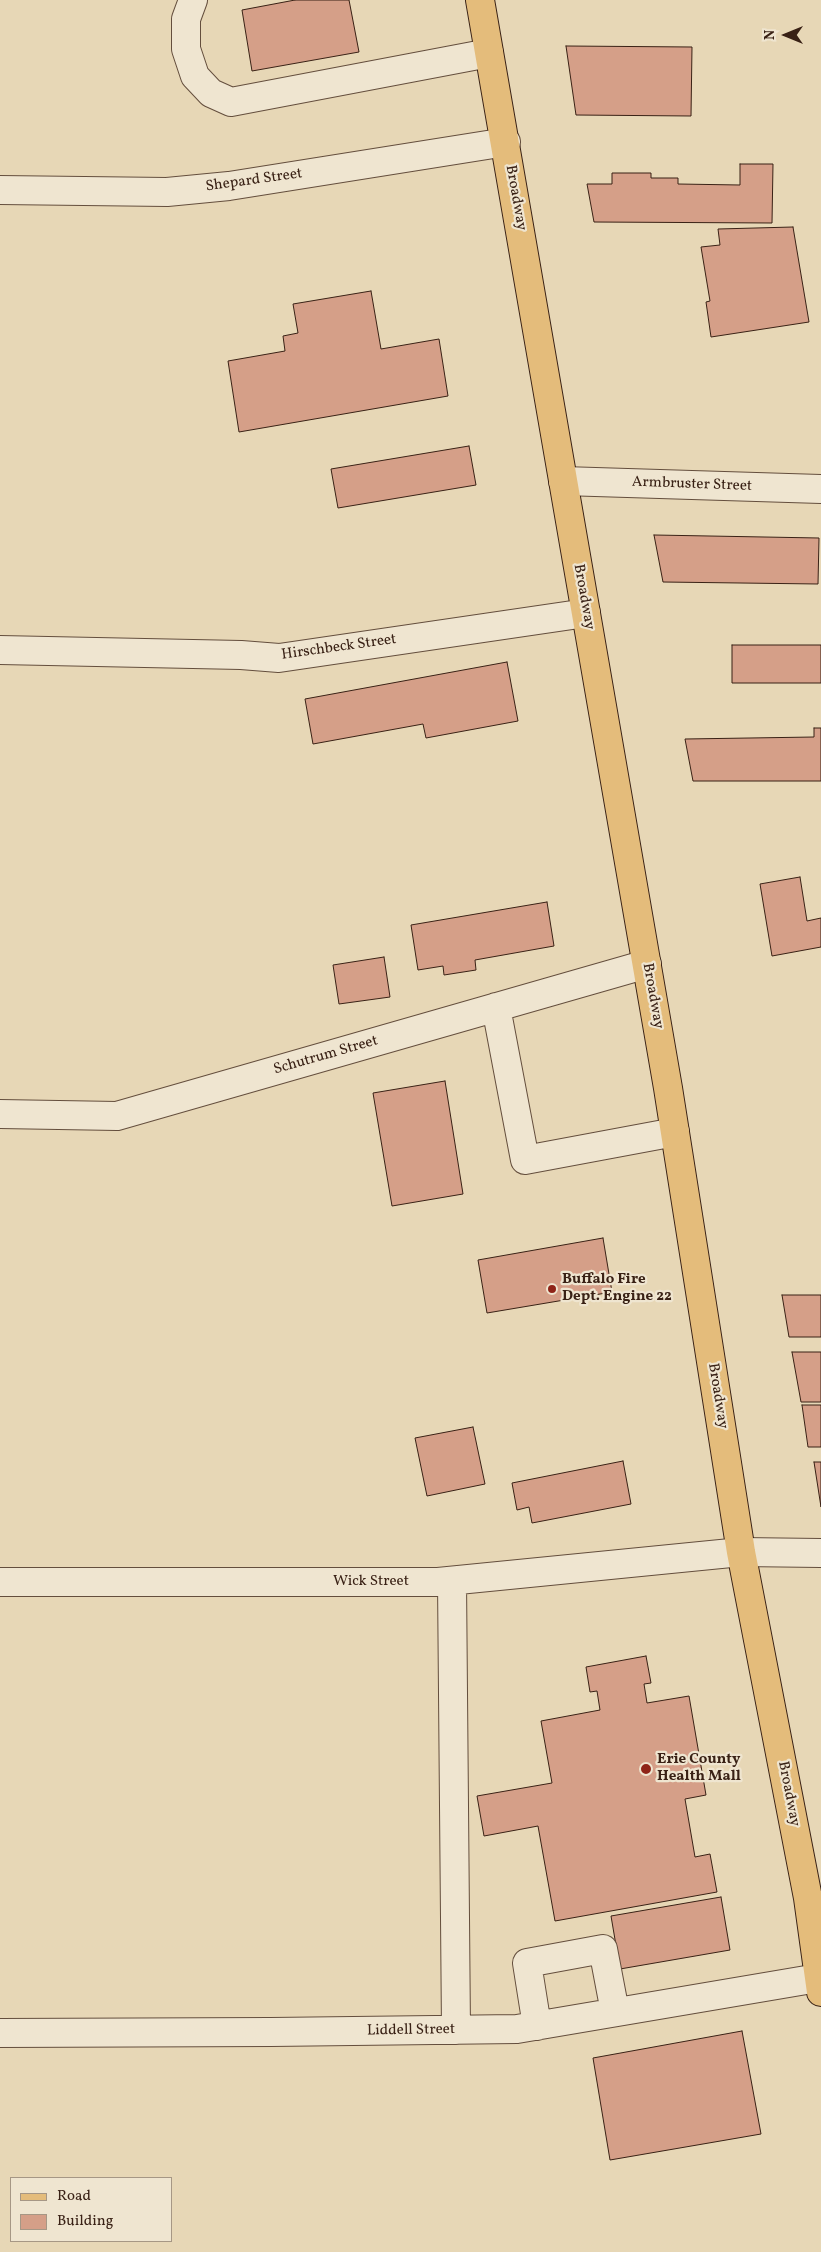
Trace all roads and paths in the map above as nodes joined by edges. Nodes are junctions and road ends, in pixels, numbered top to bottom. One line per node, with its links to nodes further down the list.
1 (193, 0): 3 (street)
2 (480, 0): 3 (main road, Broadway)
3 (489, 53): 4 (main road, Broadway)
4 (506, 142): 5 (street, Shepard Street); 6 (main road, Broadway)
5 (0, 190)
6 (563, 481): 7 (street, Armbruster Street); 8 (main road, Broadway)
7 (821, 489)
8 (586, 613): 9 (street, Hirschbeck Street); 10 (main road, Broadway)
9 (0, 650)
10 (647, 964): 11 (street, Schutrum Street); 13 (main road, Broadway)
11 (496, 1007): 12 (street, Schutrum Street); 13 (street)
12 (0, 1114)
13 (675, 1132): 14 (main road, Broadway)
14 (741, 1552): 15 (street, Wick Street); 16 (street, Wick Street); 18 (main road, Broadway)
15 (821, 1552)
16 (452, 1581): 17 (street, Wick Street); 21 (street)
17 (0, 1582)
18 (820, 1985): 19 (street, Liddell Street)
19 (615, 2012): 20 (street, Liddell Street); 20 (street)
20 (537, 2026): 21 (street, Liddell Street)
21 (456, 2030): 22 (street, Liddell Street)
22 (0, 2032)

